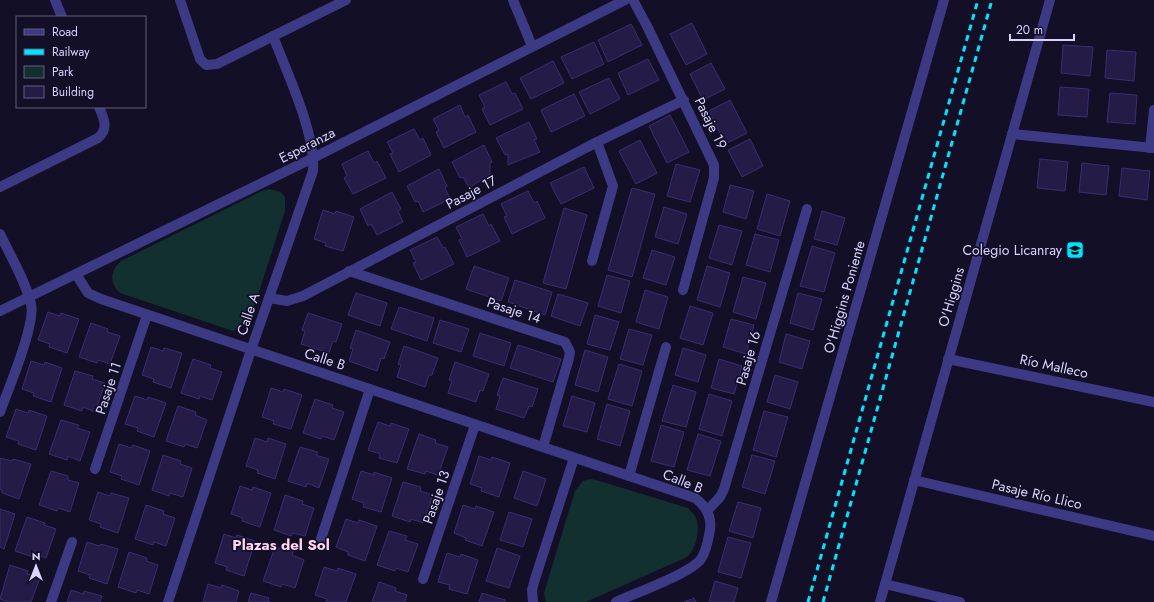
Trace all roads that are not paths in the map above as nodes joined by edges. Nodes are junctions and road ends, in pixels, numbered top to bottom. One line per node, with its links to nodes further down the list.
1 (55, 0): 9 (street)
2 (180, 0): 10 (street)
3 (346, 0): 10 (street)
4 (513, 0): 11 (street)
5 (626, 0): 11 (street, Esperanza)
6 (633, 0): 12 (street, Pasaje 19)
7 (944, 0): 52 (street, O'Higgins Poniente)
8 (1050, 0): 15 (street, O'Higgins)
9 (62, 16)
10 (273, 36): 18 (street, Calle A)
11 (532, 46): 18 (street, Esperanza)
12 (684, 100): 16 (street, Pasaje 17); 25 (street, Pasaje 19)
13 (99, 108): 19 (street)
14 (1154, 110): 17 (street)
15 (1012, 134): 17 (street); 32 (street, O'Higgins)
16 (597, 142): 22 (street); 23 (street, Pasaje 17)
17 (1152, 148)
18 (313, 158): 24 (street, Esperanza); 27 (street, Calle A)
19 (0, 186)
20 (807, 209): 42 (street, Pasaje 16)
21 (0, 234): 26 (street)
22 (592, 261)
23 (349, 271): 27 (street, Pasaje 17); 37 (street, Pasaje 14)
24 (76, 274): 26 (street, Esperanza); 29 (street, Calle B)
25 (683, 290)
26 (28, 297): 28 (street, Esperanza); 35 (street)
27 (269, 298): 31 (street, Calle A)
28 (0, 311)
29 (147, 315): 31 (street, Calle B); 39 (street, Pasaje 11)
30 (666, 347): 40 (street)
31 (251, 350): 33 (street, Calle B); 49 (street, Calle A)
32 (948, 359): 34 (street, Río Malleco); 41 (street, O'Higgins)
33 (370, 389): 36 (street, Calle B); 45 (street)
34 (1154, 402)
35 (0, 412)
36 (475, 424): 37 (street, Calle B); 46 (street, Pasaje 13)
37 (543, 447): 38 (street, Calle B)
38 (574, 458): 40 (street, Calle B); 50 (street)
39 (96, 469)
40 (629, 476): 42 (street, Calle B)
41 (914, 480): 43 (street, Pasaje Río Llico); 47 (street, O'Higgins)
42 (708, 510): 51 (street, Calle B)
43 (1154, 536)
44 (72, 542): 48 (street)
45 (320, 542)
46 (423, 579)
47 (885, 584): 53 (street, O'Higgins); 54 (street)
48 (51, 602)
49 (168, 602)
50 (533, 602)
51 (616, 602)
52 (771, 602)
53 (880, 602)
54 (960, 602)

